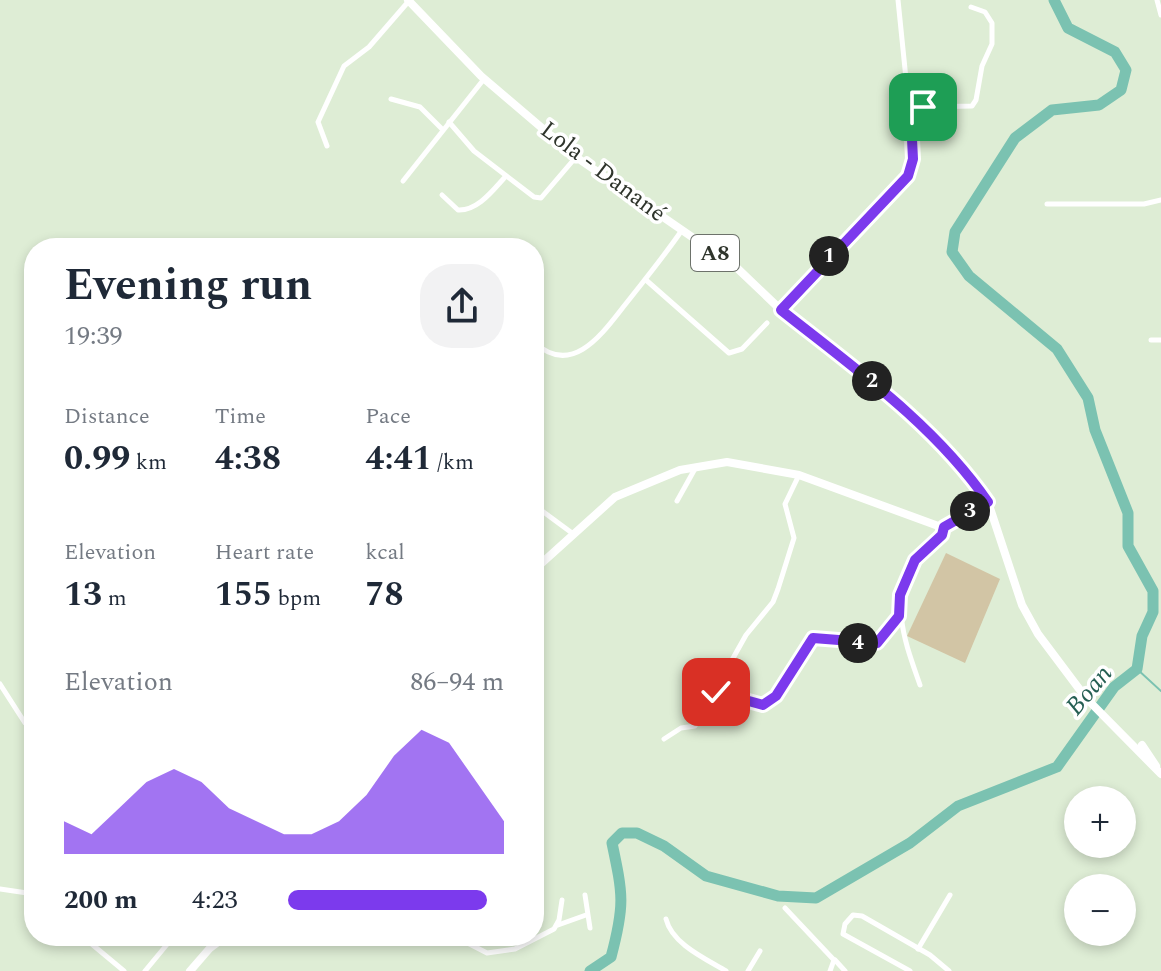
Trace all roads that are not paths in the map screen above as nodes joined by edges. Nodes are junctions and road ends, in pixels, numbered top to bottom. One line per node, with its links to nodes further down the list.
1 (408, 0): 6 (main road, Lola - Danané / A8); 11 (street)
2 (898, 0): 8 (street)
3 (1157, 0): 5 (street)
4 (971, 7): 8 (street)
5 (1161, 15)
6 (485, 79): 9 (street); 12 (main road, Lola - Danané / A8)
7 (391, 99): 10 (street)
8 (911, 119): 20 (street)
9 (449, 122): 10 (street); 13 (street)
10 (442, 129): 14 (street)
11 (327, 146)
12 (576, 157): 13 (street); 18 (main road, Lola - Danané / A8)
13 (506, 176): 15 (street)
14 (403, 181)
15 (442, 195)
16 (1161, 200): 17 (street)
17 (1047, 204)
18 (682, 230): 19 (street); 20 (main road, Lola - Danané / A8)
19 (646, 280): 21 (street); 24 (street)
20 (781, 310): 28 (main road, Lola - Danané / A8)
21 (767, 323)
22 (1151, 340): 23 (street)
23 (1161, 340)
24 (544, 349)
25 (697, 466): 26 (main road); 27 (street); 31 (main road)
26 (799, 475): 30 (main road); 36 (street)
27 (677, 501)
28 (988, 502): 30 (main road); 40 (main road, Lola - Danané / A8)
29 (544, 512): 31 (street)
30 (944, 527): 33 (street)
31 (572, 533): 32 (main road)
32 (544, 560)
33 (899, 616): 35 (street); 36 (street)
34 (0, 684): 37 (street)
35 (920, 685)
36 (716, 692): 38 (street)
37 (24, 721)
38 (664, 739)
39 (1142, 745): 40 (main road, Lola - Danané / A8)
40 (1161, 774)
41 (0, 889): 42 (street)
42 (24, 893)
43 (585, 895): 47 (street)
44 (950, 895): 57 (street)
45 (562, 900): 49 (street)
46 (785, 908): 59 (street)
47 (587, 915): 49 (street); 50 (street)
48 (666, 919): 63 (street)
49 (557, 926): 51 (street)
50 (590, 928)
51 (544, 934)
52 (94, 946): 60 (street)
53 (166, 946): 61 (street)
54 (213, 946): 62 (main road)
55 (473, 946): 56 (street)
56 (522, 946)
57 (918, 949): 67 (street); 68 (street)
58 (760, 951): 64 (street)
59 (834, 960): 65 (street); 66 (street)
60 (124, 971)
61 (145, 971)
62 (190, 971)
63 (726, 971)
64 (748, 971)
65 (830, 971)
66 (845, 971)
67 (910, 971)
68 (949, 971)

